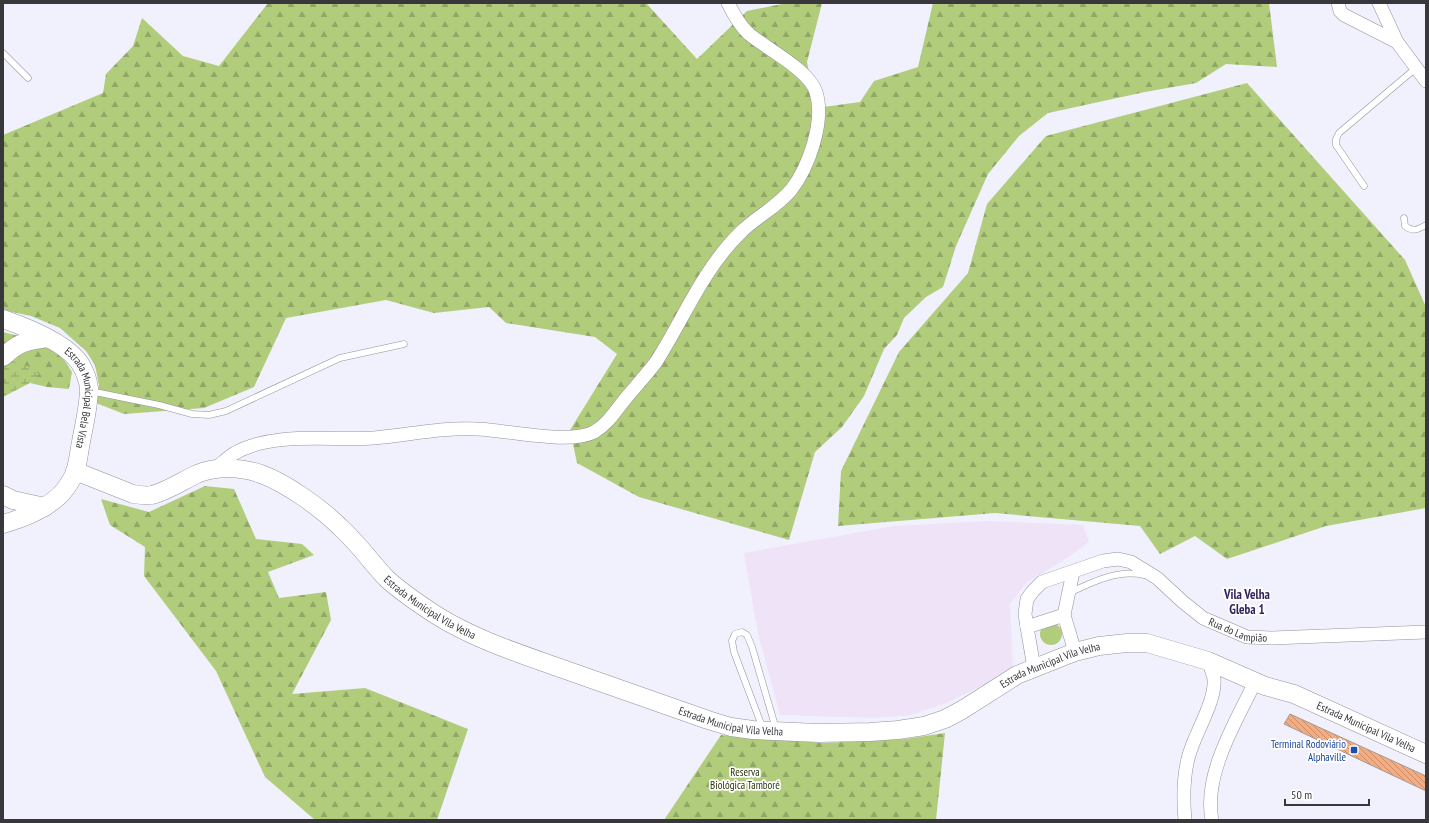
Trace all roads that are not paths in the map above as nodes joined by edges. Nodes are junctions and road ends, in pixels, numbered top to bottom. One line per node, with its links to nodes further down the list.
1 (728, 3): 17 (street)
2 (1338, 3): 4 (street)
3 (1379, 3): 4 (street)
4 (1397, 42): 6 (street)
5 (3, 54): 7 (lane)
6 (1416, 68): 8 (street); 9 (lane)
7 (28, 78)
8 (1426, 80)
9 (1364, 186)
10 (1404, 218): 11 (lane)
11 (1426, 225)
12 (3, 319): 13 (main road, Estrada Municipal Bela Vista)
13 (47, 338): 15 (main road); 16 (main road, Estrada Municipal Bela Vista)
14 (404, 344): 16 (lane)
15 (3, 357)
16 (88, 390): 18 (main road, Estrada Municipal Bela Vista)
17 (212, 470): 18 (main road, Estrada Municipal Vila Velha); 32 (main road, Estrada Municipal Vila Velha)
18 (75, 471): 20 (main road, Estrada Municipal Bela Vista)
19 (3, 496): 20 (main road)
20 (45, 506): 21 (main road, Estrada Municipal Bela Vista)
21 (3, 524)
22 (1073, 572): 23 (street, Rua do Lampião); 24 (street); 26 (street, Rua do Lampião)
23 (1157, 578): 24 (lane); 27 (street, Rua do Lampião)
24 (1068, 593): 25 (street)
25 (1064, 615): 26 (street); 28 (street)
26 (1027, 627): 30 (street, Rua do Lampião)
27 (1426, 632)
28 (1075, 652): 29 (main road, Estrada Municipal Vila Velha); 30 (main road, Estrada Municipal Vila Velha)
29 (1208, 661): 31 (main road, Estrada Municipal Vila Velha); 34 (street)
30 (1034, 668): 32 (main road, Estrada Municipal Vila Velha)
31 (1255, 682): 33 (main road, Estrada Municipal Vila Velha); 35 (street)
32 (770, 731): 32 (lane)
33 (1426, 754)
34 (1185, 820)
35 (1212, 820)

